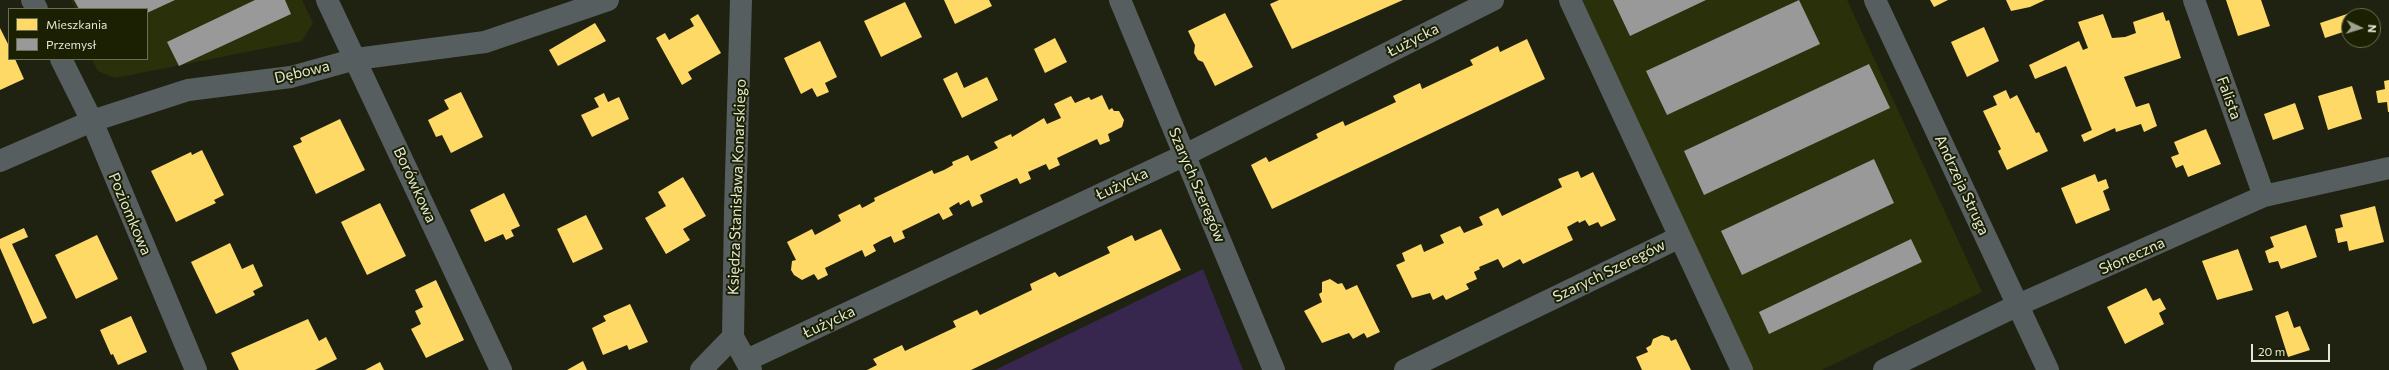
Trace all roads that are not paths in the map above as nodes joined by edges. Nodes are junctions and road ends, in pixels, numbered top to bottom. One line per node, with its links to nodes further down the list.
1 (327, 0): 9 (street, Borówkowa)
2 (608, 0): 9 (street, Dębowa)
3 (741, 0): 18 (street, Księdza Stanisława Konarskiego)
4 (1120, 0): 12 (street, Szarych Szeregów)
5 (1493, 0): 12 (street, Łużycka)
6 (1570, 0): 16 (street)
7 (1875, 0): 17 (street, Andrzeja Struga)
8 (2194, 0): 15 (street, Falista)
9 (356, 59): 11 (street, Dębowa); 21 (street, Borówkowa)
10 (62, 60): 11 (street, Poziomkowa)
11 (92, 121): 13 (street, Dębowa); 20 (street, Poziomkowa)
12 (1185, 155): 19 (street, Łużycka); 23 (street, Szarych Szeregów)
13 (0, 161)
14 (2389, 168): 15 (street, Słoneczna)
15 (2264, 196): 17 (street, Słoneczna)
16 (1680, 237): 24 (street, Szarych Szeregów); 25 (street, Szarych Szeregów)
17 (2018, 305): 26 (street, Słoneczna); 27 (street, Andrzeja Struga)
18 (733, 337): 19 (street); 22 (street)
19 (749, 365)
20 (196, 370)
21 (501, 370)
22 (701, 370)
23 (1274, 370)
24 (1405, 370)
25 (1742, 370)
26 (1884, 370)
27 (2048, 370)

